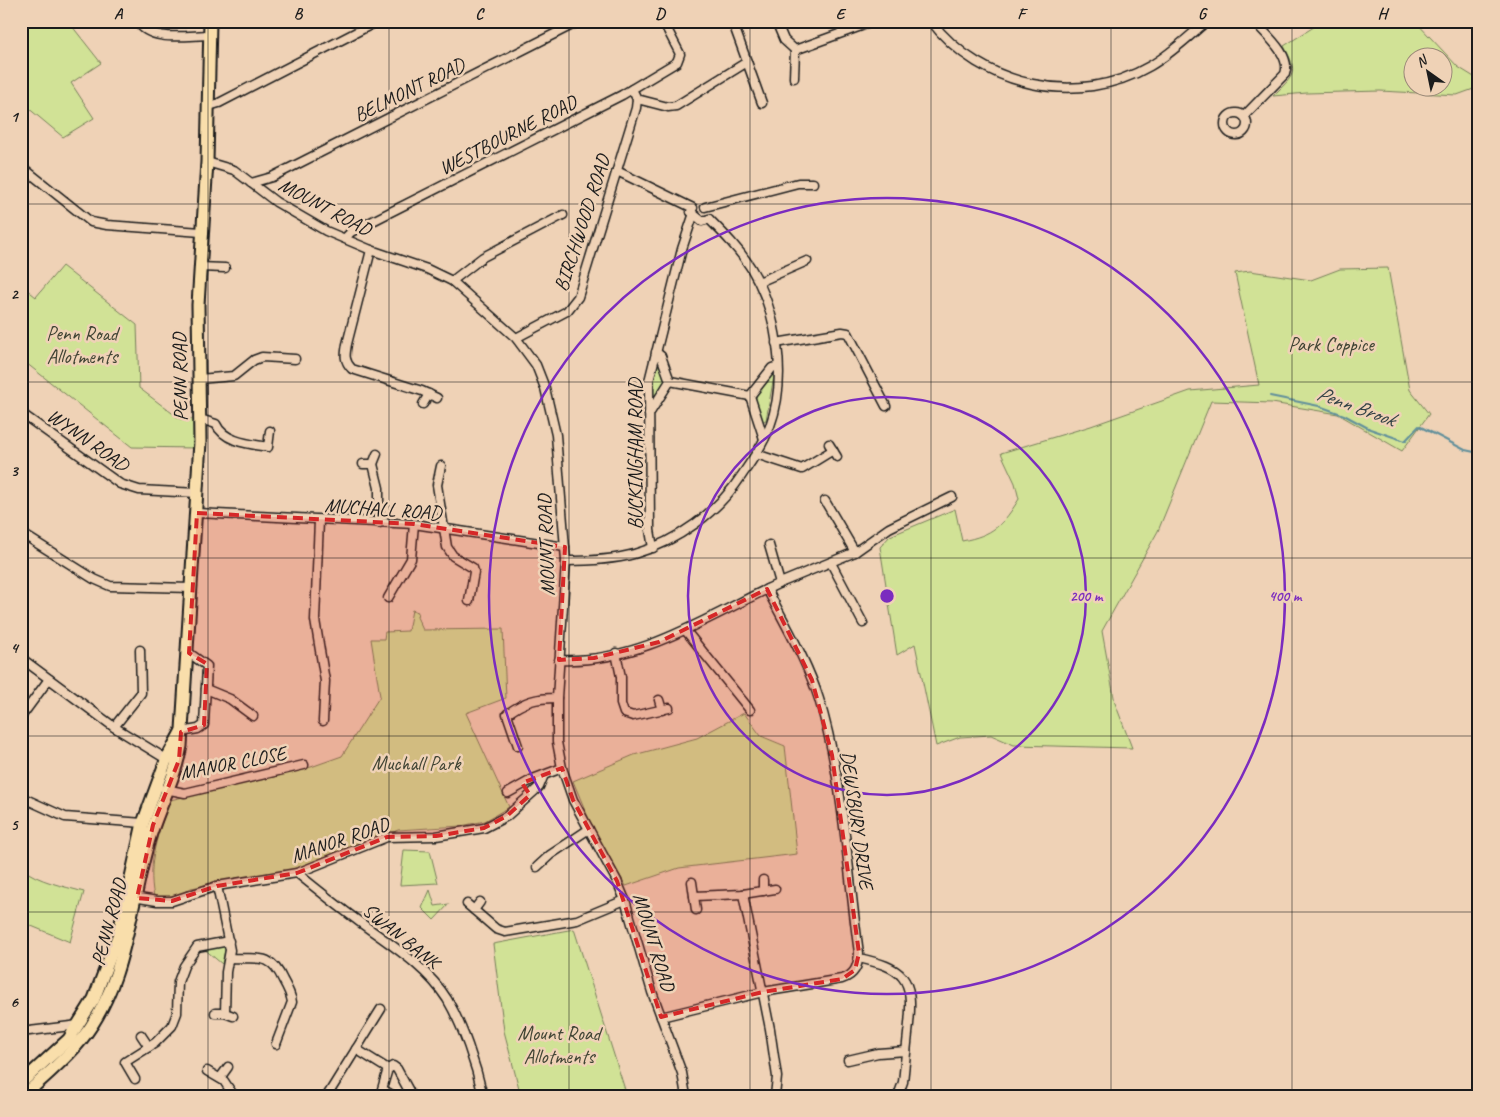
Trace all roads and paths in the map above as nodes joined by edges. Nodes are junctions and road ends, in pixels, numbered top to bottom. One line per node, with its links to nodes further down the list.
1 (137, 21): 12 (street)
2 (210, 21): 12 (highway, PENN ROAD)
3 (378, 21): 19 (street)
4 (580, 21): 25 (street, BELMONT ROAD)
5 (664, 21): 16 (street, WESTBOURNE ROAD)
6 (776, 21): 13 (street)
7 (875, 21): 13 (street)
8 (931, 21): 9 (street)
9 (1206, 21)
10 (1254, 21): 20 (street)
11 (734, 26): 14 (street)
12 (210, 35): 19 (highway, PENN ROAD)
13 (795, 50): 15 (street)
14 (747, 62): 17 (street); 18 (street)
15 (794, 78)
16 (632, 89): 17 (street); 31 (street, WESTBOURNE ROAD)
17 (637, 99): 23 (street, BIRCHWOOD ROAD)
18 (762, 103)
19 (209, 106): 21 (highway, PENN ROAD)
20 (1244, 116)
21 (207, 162): 25 (street, MOUNT ROAD); 30 (highway, PENN ROAD)
22 (21, 166): 30 (street)
23 (617, 171): 27 (street); 38 (street, BIRCHWOOD ROAD)
24 (813, 182): 26 (street)
25 (250, 183): 31 (street, MOUNT ROAD)
26 (704, 207): 27 (street); 29 (street)
27 (693, 212): 29 (street); 40 (street, BUCKINGHAM ROAD)
28 (563, 215): 36 (street)
29 (709, 219): 37 (street)
30 (201, 232): 34 (highway, PENN ROAD)
31 (345, 238): 32 (street, MOUNT ROAD)
32 (371, 250): 36 (street, MOUNT ROAD); 45 (street)
33 (807, 261): 37 (street)
34 (199, 267): 35 (street); 43 (highway, PENN ROAD)
35 (225, 268)
36 (452, 281): 38 (street, MOUNT ROAD)
37 (758, 282): 39 (street)
38 (516, 338): 71 (street, MOUNT ROAD)
39 (776, 343): 42 (street); 49 (street)
40 (656, 352): 44 (street); 51 (street, BUCKINGHAM ROAD)
41 (295, 359): 43 (street)
42 (778, 366): 46 (street); 54 (street)
43 (199, 379): 52 (highway, PENN ROAD)
44 (670, 382): 46 (street); 51 (street)
45 (428, 394): 47 (street); 48 (street)
46 (750, 396): 54 (street)
47 (437, 398)
48 (423, 404)
49 (886, 406)
50 (21, 413): 61 (street, WYNN ROAD)
51 (649, 414): 72 (street, BUCKINGHAM ROAD)
52 (200, 419): 53 (street); 61 (highway, PENN ROAD)
53 (270, 431)
54 (764, 439): 57 (street)
55 (833, 451): 57 (street)
56 (377, 454): 59 (street)
57 (756, 454): 72 (street)
58 (364, 464): 59 (street)
59 (373, 464): 66 (street)
60 (441, 466): 68 (street)
61 (198, 493): 64 (highway, PENN ROAD)
62 (952, 496): 73 (street)
63 (838, 504): 73 (street)
64 (197, 512): 65 (street, MUCHALL ROAD); 79 (highway, PENN ROAD)
65 (319, 520): 66 (street, MUCHALL ROAD); 94 (street)
66 (379, 523): 67 (street, MUCHALL ROAD)
67 (414, 524): 68 (street, MUCHALL ROAD); 81 (street)
68 (444, 529): 71 (street, MUCHALL ROAD); 82 (street)
69 (21, 533): 79 (street)
70 (769, 545): 74 (street)
71 (565, 547): 76 (street, MOUNT ROAD)
72 (653, 548): 76 (street)
73 (855, 552): 77 (street)
74 (772, 554): 75 (street); 78 (street)
75 (763, 557)
76 (566, 561): 89 (street, MOUNT ROAD)
77 (830, 563): 78 (street); 83 (street)
78 (780, 583): 80 (street)
79 (192, 588): 86 (highway, PENN ROAD)
80 (767, 589): 84 (street); 133 (street, DEWSBURY DRIVE)
81 (388, 598)
82 (469, 601)
83 (863, 623)
84 (686, 631): 87 (street); 96 (street)
85 (140, 650): 100 (street)
86 (189, 653): 91 (street); 101 (highway, PENN ROAD)
87 (616, 653): 89 (street); 93 (street)
88 (21, 658): 90 (street)
89 (559, 660): 92 (street, MOUNT ROAD)
90 (49, 679): 98 (street); 100 (street)
91 (206, 689): 97 (street); 101 (street)
92 (557, 698): 102 (street); 106 (street, MOUNT ROAD)
93 (659, 700)
94 (324, 709): 95 (street); 99 (street)
95 (333, 710)
96 (750, 710)
97 (253, 716)
98 (21, 717)
99 (323, 722)
100 (114, 727): 103 (street)
101 (181, 732): 103 (highway, PENN ROAD); 104 (highway, PENN ROAD)
102 (518, 746)
103 (167, 758): 104 (street); 109 (highway, PENN ROAD)
104 (179, 760): 110 (highway, PENN ROAD)
105 (304, 765): 110 (street, MANOR CLOSE)
106 (562, 768): 107 (street); 115 (street, MOUNT ROAD)
107 (544, 775): 108 (street); 112 (street, MANOR ROAD)
108 (523, 785): 111 (street); 112 (street)
109 (156, 787): 110 (street, MANOR CLOSE); 114 (highway, PENN ROAD)
110 (168, 790): 125 (highway, PENN ROAD)
111 (508, 793)
112 (530, 795): 117 (street, MANOR ROAD)
113 (21, 797): 114 (street)
114 (143, 823): 125 (highway, PENN ROAD)
115 (589, 829): 116 (street); 126 (street, MOUNT ROAD)
116 (537, 867)
117 (297, 873): 120 (street, MANOR ROAD); 159 (street, SWAN BANK)
118 (763, 880): 122 (street)
119 (692, 882): 124 (street)
120 (217, 886): 125 (street, MANOR ROAD); 131 (street)
121 (775, 889): 122 (street)
122 (764, 891): 123 (street)
123 (743, 894): 124 (street); 134 (street)
124 (694, 896): 130 (street)
125 (131, 897): 140 (highway, PENN ROAD); 154 (highway, PENN ROAD)
126 (625, 900): 129 (street); 139 (street, MOUNT ROAD)
127 (480, 902): 129 (street)
128 (467, 904): 129 (street)
129 (474, 910)
130 (696, 910)
131 (229, 941): 132 (street); 144 (street)
132 (230, 958): 137 (street); 143 (street)
133 (859, 958): 134 (street); 146 (street)
134 (763, 992): 139 (street); 161 (street)
135 (380, 1009): 145 (street)
136 (215, 1013): 137 (street)
137 (225, 1013): 138 (street)
138 (233, 1016)
139 (661, 1017): 160 (street, MOUNT ROAD)
140 (80, 1024): 141 (street); 153 (highway, PENN ROAD)
141 (21, 1032)
142 (141, 1035): 144 (street)
143 (276, 1044)
144 (148, 1047): 152 (street)
145 (356, 1049): 149 (street); 156 (street)
146 (906, 1051): 147 (street); 162 (street)
147 (848, 1060)
148 (228, 1067): 151 (street)
149 (388, 1069): 157 (street); 158 (street)
150 (207, 1071): 151 (street)
151 (220, 1078): 155 (street)
152 (135, 1079)
153 (21, 1084)
154 (23, 1096)
155 (234, 1096)
156 (327, 1096)
157 (394, 1096)
158 (408, 1096)
159 (483, 1096)
160 (686, 1096)
161 (775, 1096)
162 (898, 1096)

